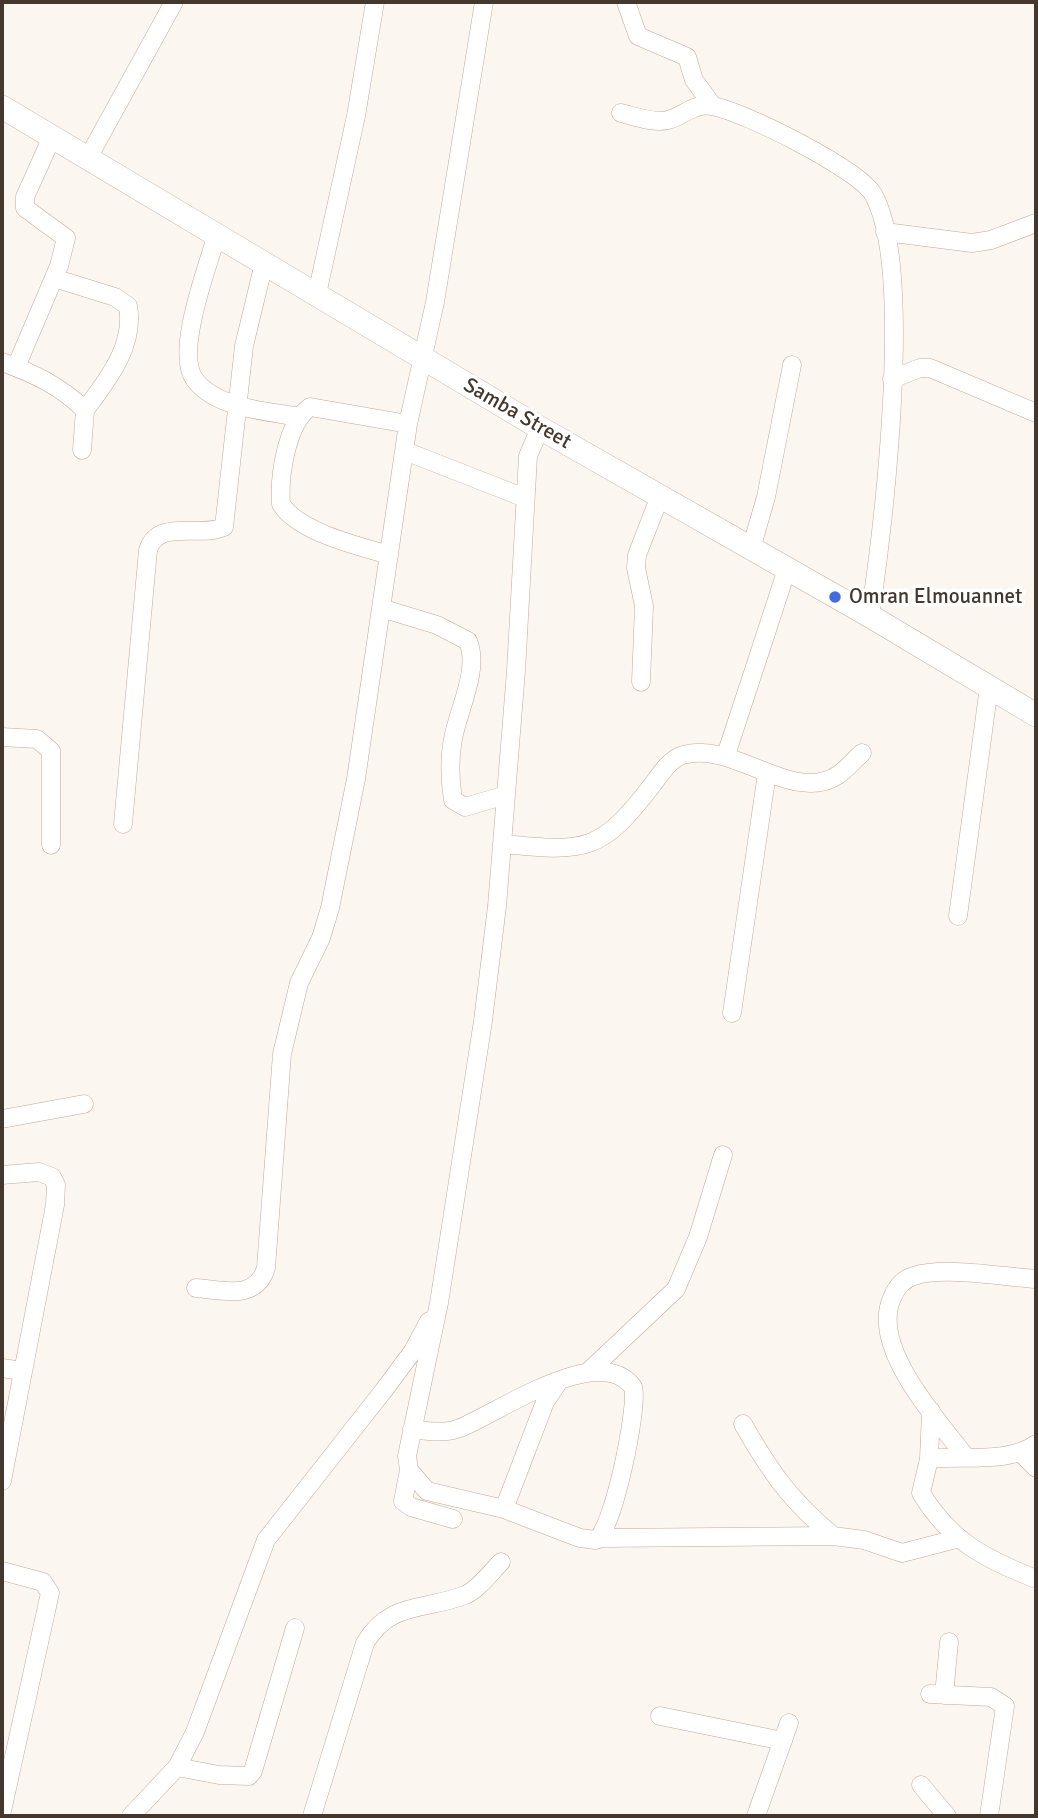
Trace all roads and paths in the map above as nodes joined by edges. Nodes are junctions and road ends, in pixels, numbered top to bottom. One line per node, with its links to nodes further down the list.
1 (174, 2): 9 (street)
2 (375, 2): 15 (street)
3 (484, 2): 16 (street)
4 (626, 2): 5 (street)
5 (713, 106): 7 (street); 11 (street)
6 (2, 107): 8 (main road, Samba Street)
7 (621, 113)
8 (52, 137): 9 (main road, Samba Street); 14 (street)
9 (88, 158): 12 (main road, Samba Street)
10 (1036, 223): 11 (street)
11 (885, 232): 19 (street)
12 (217, 234): 13 (main road, Samba Street); 20 (street)
13 (264, 262): 15 (main road, Samba Street); 20 (street)
14 (54, 278): 17 (street); 21 (street)
15 (317, 294): 16 (main road, Samba Street)
16 (423, 358): 24 (street); 25 (main road, Samba Street)
17 (9, 365): 21 (street)
18 (792, 365): 30 (street)
19 (892, 379): 22 (street); 34 (street)
20 (236, 405): 23 (street); 43 (street)
21 (85, 410): 26 (street)
22 (1036, 413)
23 (300, 417): 24 (street); 31 (street)
24 (408, 424): 27 (street)
25 (540, 428): 28 (main road, Samba Street); 29 (street)
26 (82, 450)
27 (405, 451): 29 (street); 31 (street)
28 (660, 496): 30 (main road, Samba Street); 35 (street)
29 (525, 498): 42 (street)
30 (751, 549): 32 (main road, Samba Street)
31 (389, 555): 33 (street)
32 (787, 569): 34 (main road, Samba Street); 40 (street)
33 (381, 608): 42 (street); 53 (street)
34 (870, 616): 36 (main road, Samba Street)
35 (642, 682)
36 (989, 687): 37 (main road, Samba Street); 46 (street)
37 (1036, 715)
38 (2, 737): 45 (street)
39 (862, 753): 41 (street)
40 (726, 755): 41 (street); 44 (street)
41 (767, 773): 47 (street)
42 (506, 794): 44 (street)
43 (123, 824)
44 (502, 844): 54 (street)
45 (51, 845)
46 (958, 916)
47 (732, 1013)
48 (84, 1104): 49 (street)
49 (2, 1119)
50 (723, 1156): 57 (street)
51 (2, 1175): 56 (street)
52 (1036, 1279): 59 (street)
53 (196, 1288)
54 (439, 1303): 61 (street); 82 (street)
55 (2, 1368): 56 (street)
56 (22, 1371): 68 (street)
57 (587, 1373): 58 (street); 72 (street)
58 (560, 1380): 61 (street); 69 (street)
59 (932, 1411): 64 (street); 65 (street)
60 (743, 1424): 71 (street)
61 (412, 1429): 67 (street)
62 (1036, 1444): 63 (street)
63 (1020, 1452): 64 (street); 66 (street)
64 (965, 1456): 65 (street)
65 (929, 1459): 73 (street)
66 (1036, 1468)
67 (409, 1470): 69 (street); 70 (street)
68 (2, 1481)
69 (505, 1509): 72 (street)
70 (453, 1519)
71 (833, 1536): 72 (street); 73 (street)
72 (601, 1538)
73 (956, 1539): 76 (street)
74 (501, 1562): 86 (street)
75 (2, 1571): 84 (street)
76 (1036, 1579)
77 (295, 1628): 82 (street)
78 (949, 1642): 89 (street)
79 (660, 1716): 81 (street)
80 (789, 1723): 81 (street)
81 (783, 1741): 87 (street)
82 (177, 1767): 85 (street)
83 (920, 1785): 88 (street)
84 (2, 1811)
85 (131, 1816)
86 (312, 1816)
87 (756, 1816)
88 (947, 1816)
89 (989, 1816)

